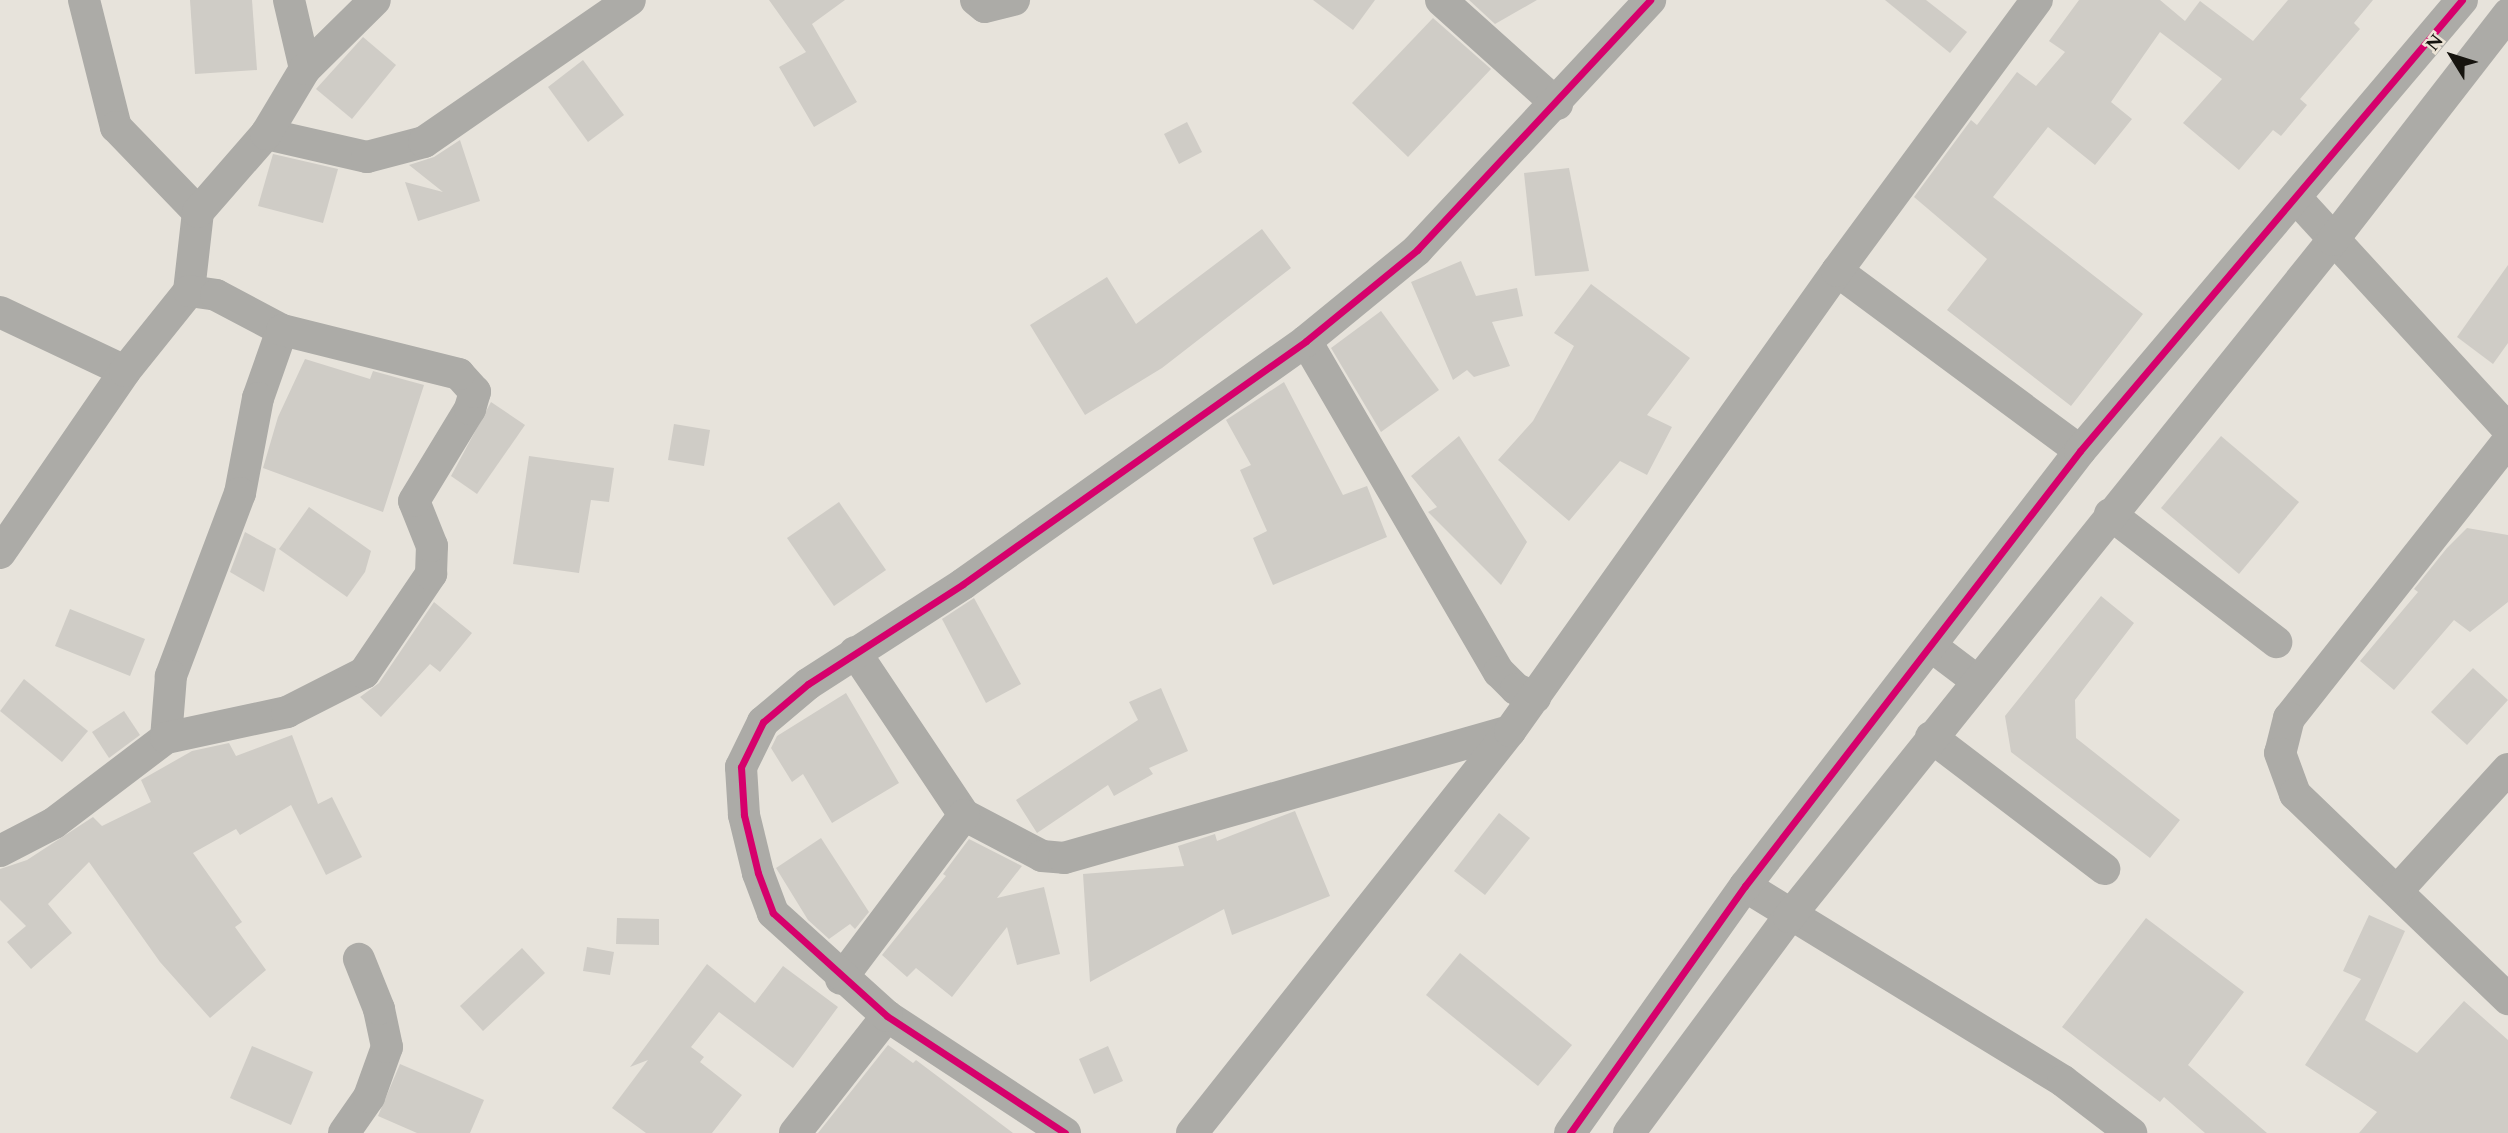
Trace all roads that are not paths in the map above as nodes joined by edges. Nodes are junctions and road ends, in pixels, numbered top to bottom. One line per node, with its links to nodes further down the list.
1 (84, 0): 16 (street)
2 (289, 0): 12 (street)
3 (375, 0): 12 (street)
4 (630, 0): 14 (street)
5 (976, 0): 6 (street)
6 (1014, 0)
7 (1441, 0): 13 (street)
8 (1650, 0): 13 (street)
9 (2037, 0): 18 (street)
10 (2462, 0): 15 (street)
11 (2508, 14): 17 (street)
12 (305, 69): 14 (street)
13 (1557, 104): 22 (street)
14 (266, 134): 16 (street)
15 (2297, 199): 17 (street); 26 (street)
16 (198, 212): 19 (street)
17 (2333, 240): 24 (street); 27 (street)
18 (1837, 271): 26 (street); 33 (street)
19 (189, 291): 21 (street); 23 (street)
20 (0, 312): 23 (street)
21 (282, 330): 36 (street); 36 (street)
22 (1306, 341): 31 (street); 33 (street)
23 (125, 372): 28 (street)
24 (2508, 429)
25 (2508, 441): 42 (street)
26 (2080, 451): 30 (street)
27 (2110, 514): 29 (street); 32 (street)
28 (0, 553)
29 (2276, 642)
30 (1931, 646): 32 (street); 41 (street)
31 (855, 652): 38 (street); 45 (street)
32 (1976, 680): 35 (street)
33 (1535, 697): 34 (street)
34 (1510, 731): 38 (street); 51 (street)
35 (1931, 737): 40 (street); 43 (street)
36 (166, 738): 39 (street)
37 (2508, 769): 42 (street)
38 (964, 815): 45 (street)
39 (0, 851)
40 (2104, 869)
41 (1745, 886): 43 (street); 52 (street)
42 (2398, 891): 46 (street)
43 (1789, 917): 53 (street); 54 (street)
44 (359, 959): 48 (street)
45 (841, 978): 47 (street)
46 (2508, 999)
47 (887, 1016): 49 (street); 50 (street)
48 (344, 1133)
49 (795, 1133)
50 (1065, 1133)
51 (1192, 1133)
52 (1570, 1133)
53 (1629, 1133)
54 (2131, 1133)

